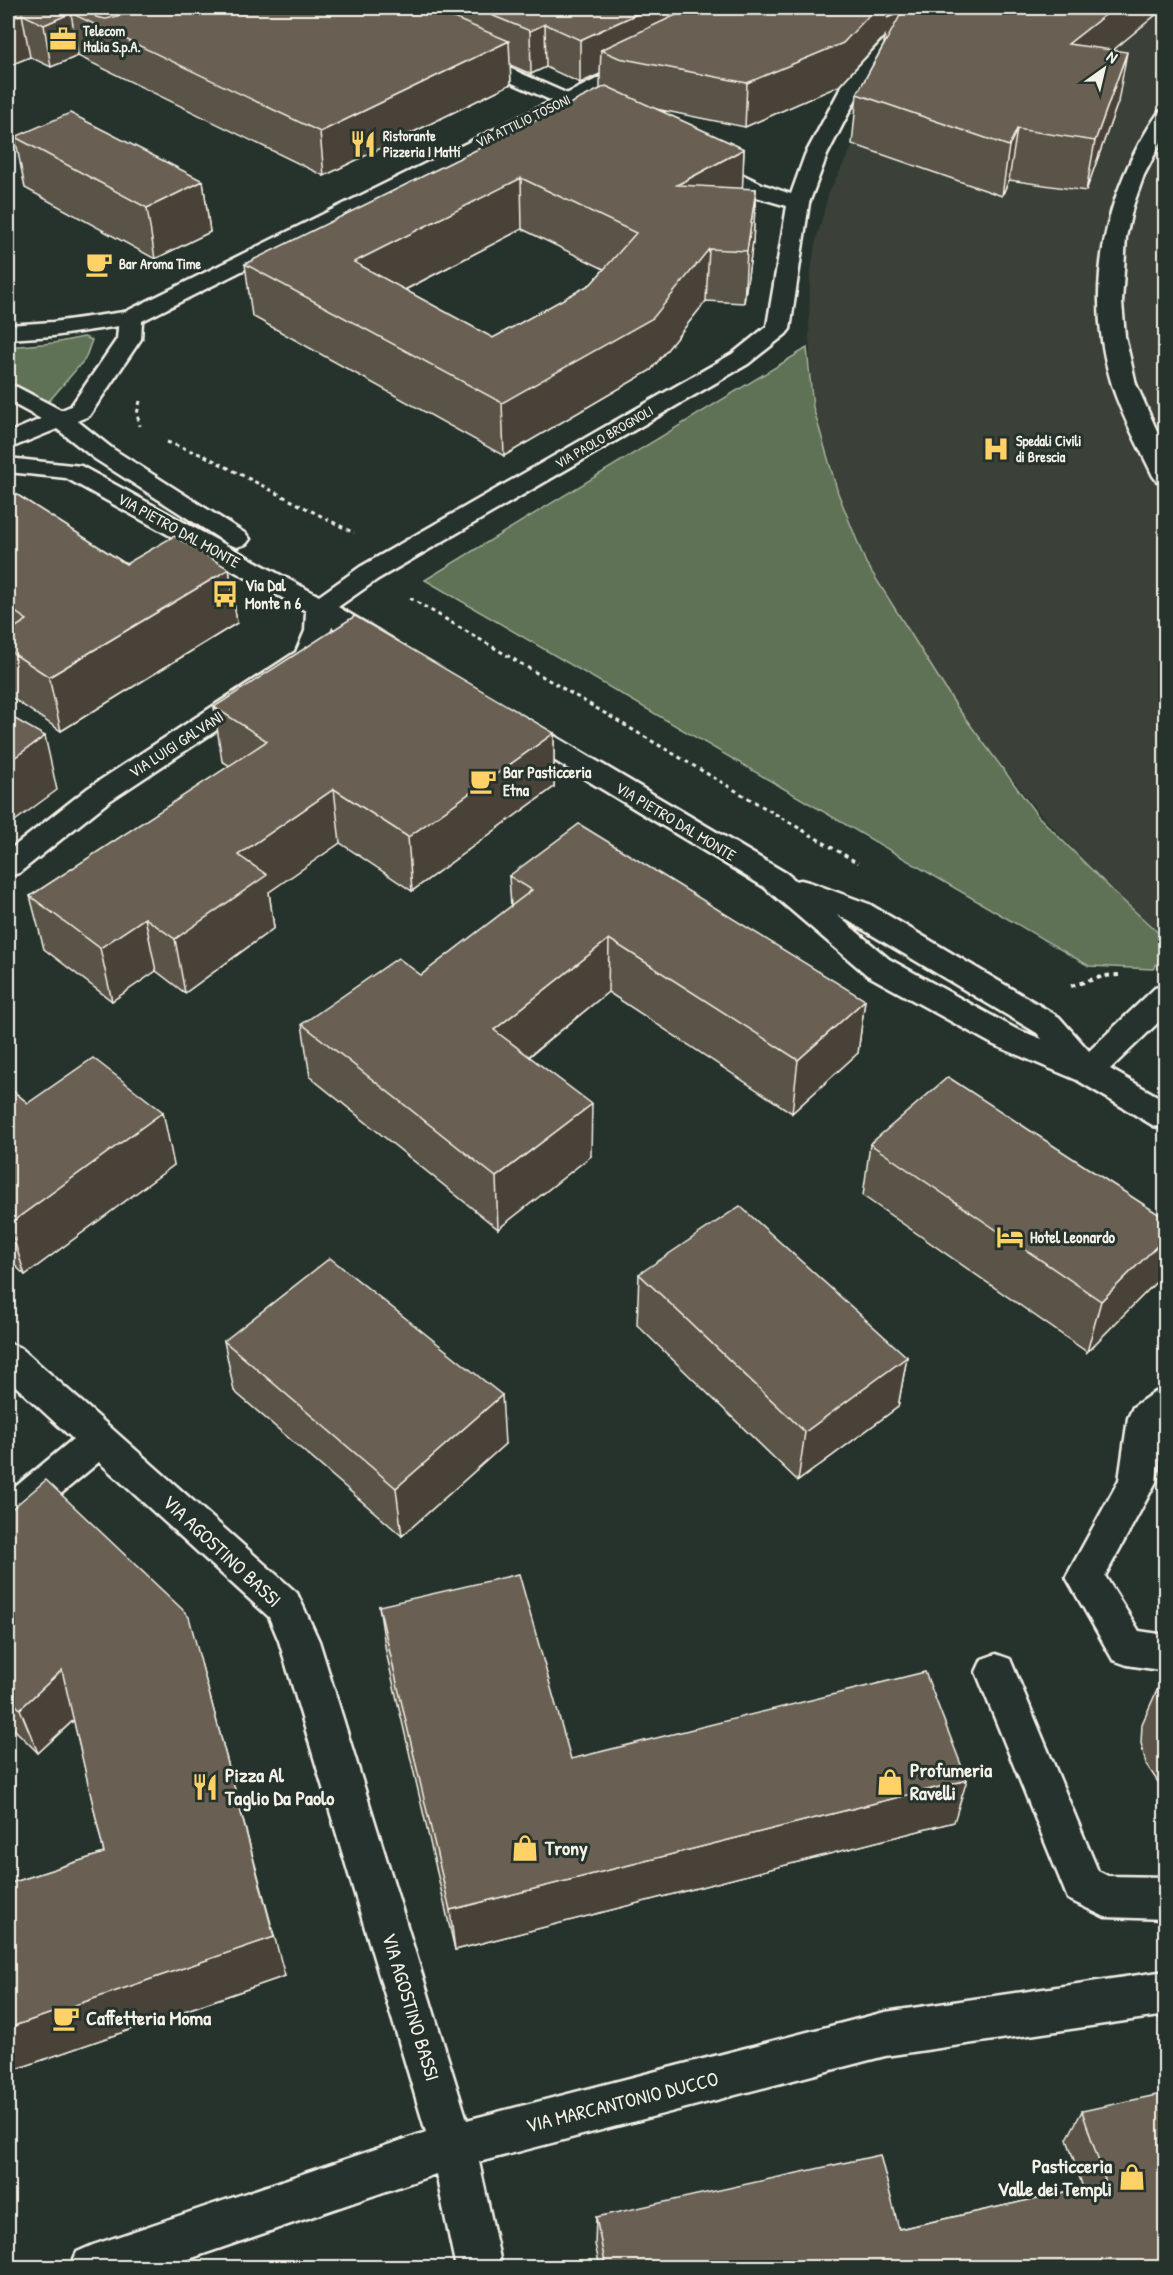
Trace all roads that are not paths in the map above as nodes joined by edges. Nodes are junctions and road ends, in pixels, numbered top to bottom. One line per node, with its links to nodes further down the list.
1 (924, 8): 8 (street, VIA PAOLO BROGNOLI)
2 (450, 48): 4 (street)
3 (662, 52): 4 (street, VIA ATTILIO TOSONI)
4 (566, 99): 6 (street); 9 (street, VIA ATTILIO TOSONI)
5 (1166, 116): 14 (street)
6 (621, 125)
7 (682, 155): 8 (street)
8 (798, 203): 18 (street, VIA PAOLO BROGNOLI)
9 (131, 318): 10 (street, VIA ATTILIO TOSONI); 12 (street)
10 (8, 332)
11 (8, 392): 12 (street)
12 (61, 420): 15 (street); 18 (street)
13 (1166, 421): 14 (street)
14 (1139, 422): 17 (street)
15 (8, 442)
16 (8, 465): 18 (street, VIA PIETRO DAL MONTE)
17 (1166, 476)
18 (320, 608): 19 (street, VIA PIETRO DAL MONTE); 21 (street, VIA LUIGI GALVANI)
19 (401, 656)
20 (492, 711): 23 (street, VIA PIETRO DAL MONTE)
21 (8, 866)
22 (1166, 996): 23 (street)
23 (1088, 1071): 24 (street, VIA PIETRO DAL MONTE)
24 (1162, 1109)
25 (8, 1358): 27 (street, VIA AGOSTINO BASSI)
26 (1166, 1404): 29 (street)
27 (99, 1440): 28 (street); 33 (street, VIA AGOSTINO BASSI)
28 (8, 1515)
29 (1166, 1653)
30 (996, 1672): 31 (street)
31 (1166, 1898)
32 (1166, 1993): 33 (street, VIA MARCANTONIO DUCCO)
33 (453, 2146): 34 (street, VIA MARCANTONIO DUCCO); 35 (street, VIA AGOSTINO BASSI)
34 (93, 2268)
35 (479, 2268)

